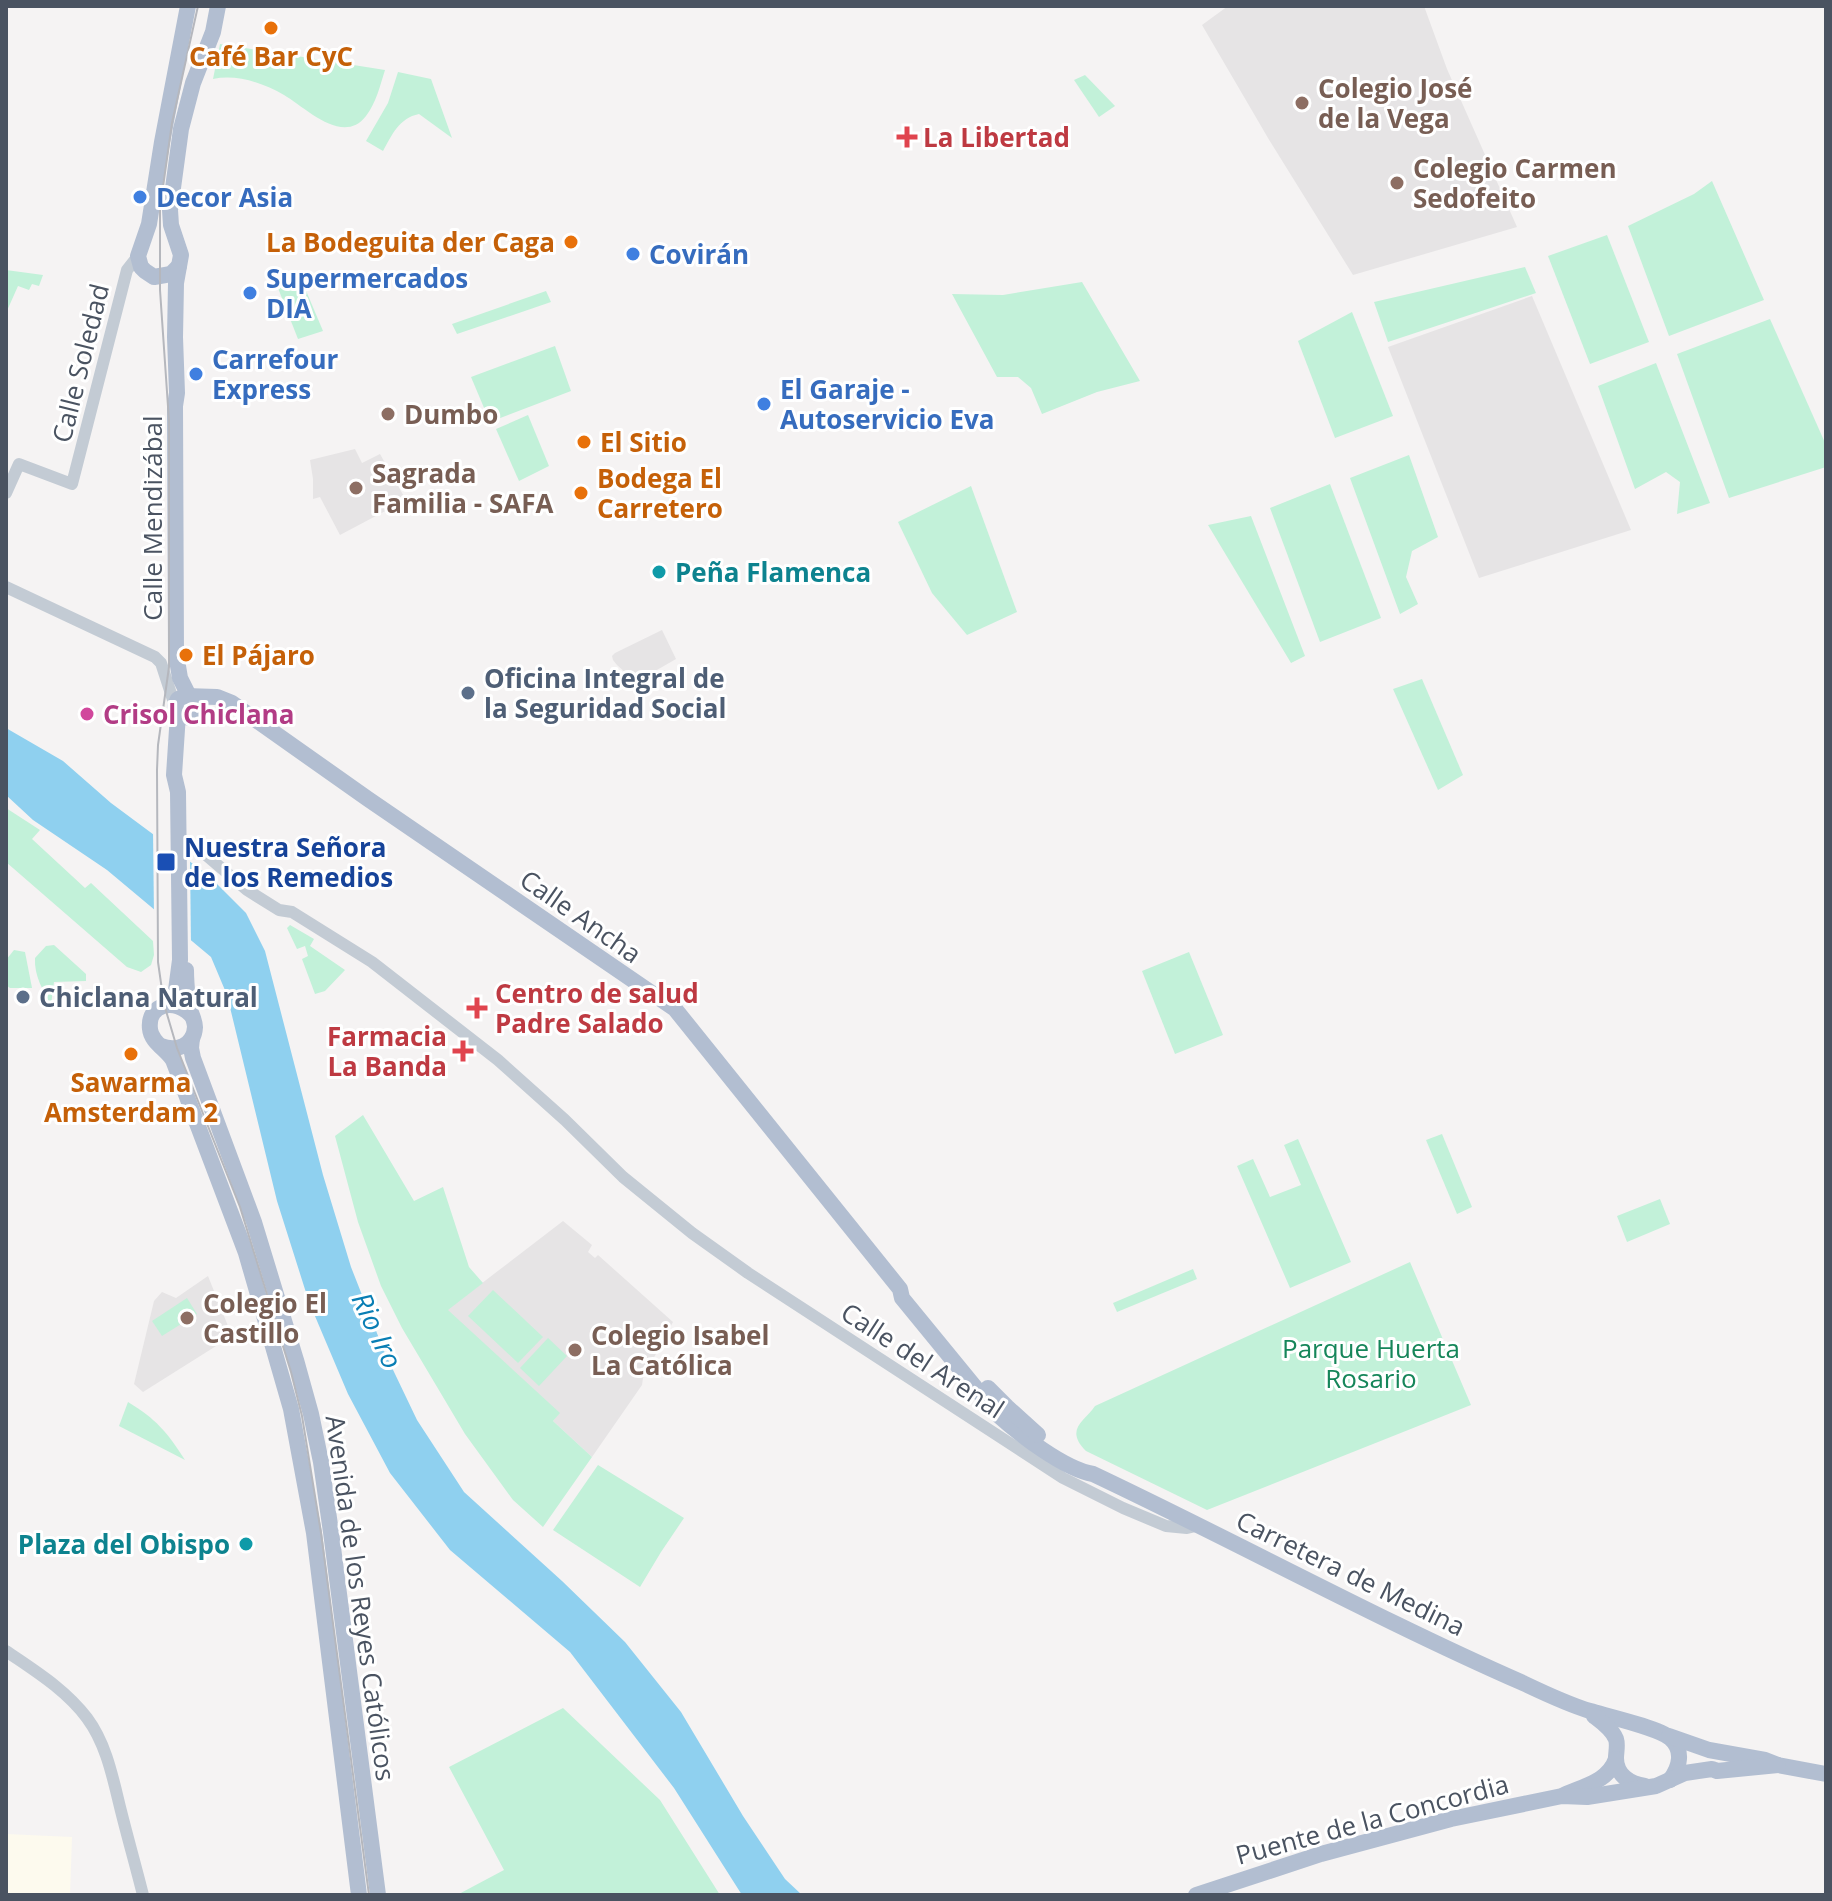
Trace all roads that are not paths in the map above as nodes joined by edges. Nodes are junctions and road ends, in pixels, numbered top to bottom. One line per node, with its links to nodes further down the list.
1 (188, 6): 4 (main road)
2 (218, 6): 3 (main road)
3 (178, 245): 4 (main road); 5 (main road)
4 (141, 249): 5 (main road); 6 (street, Calle Soledad)
5 (179, 266): 8 (main road, Calle Mendizábal)
6 (6, 493)
7 (6, 587): 9 (street)
8 (194, 704): 9 (main road); 10 (main road); 17 (main road, Calle Ancha)
9 (177, 710): 10 (main road)
10 (177, 788): 12 (main road)
11 (199, 849): 18 (street, Calle del Arenal)
12 (180, 951): 13 (main road); 14 (main road)
13 (170, 1004): 14 (main road); 16 (main road)
14 (191, 1015): 15 (main road)
15 (192, 1038): 16 (main road); 30 (main road, Avenida de los Reyes Católicos)
16 (161, 1046): 29 (main road, Avenida de los Reyes Católicos)
17 (900, 1289): 18 (main road, Carretera de Medina)
18 (1200, 1525): 20 (main road, Carretera de Medina)
19 (6, 1651): 28 (street)
20 (1591, 1711): 21 (main road, Carretera de Medina); 22 (main road)
21 (1662, 1734): 22 (main road); 23 (main road); 25 (main road)
22 (1616, 1755): 26 (main road); 27 (main road)
23 (1778, 1765): 24 (main road); 25 (main road)
24 (1826, 1774)
25 (1670, 1780): 26 (main road)
26 (1649, 1786): 27 (main road, Puente de la Concordia)
27 (1599, 1788): 31 (main road, Puente de la Concordia)
28 (143, 1895)
29 (359, 1895)
30 (378, 1895)
31 (1196, 1895)

